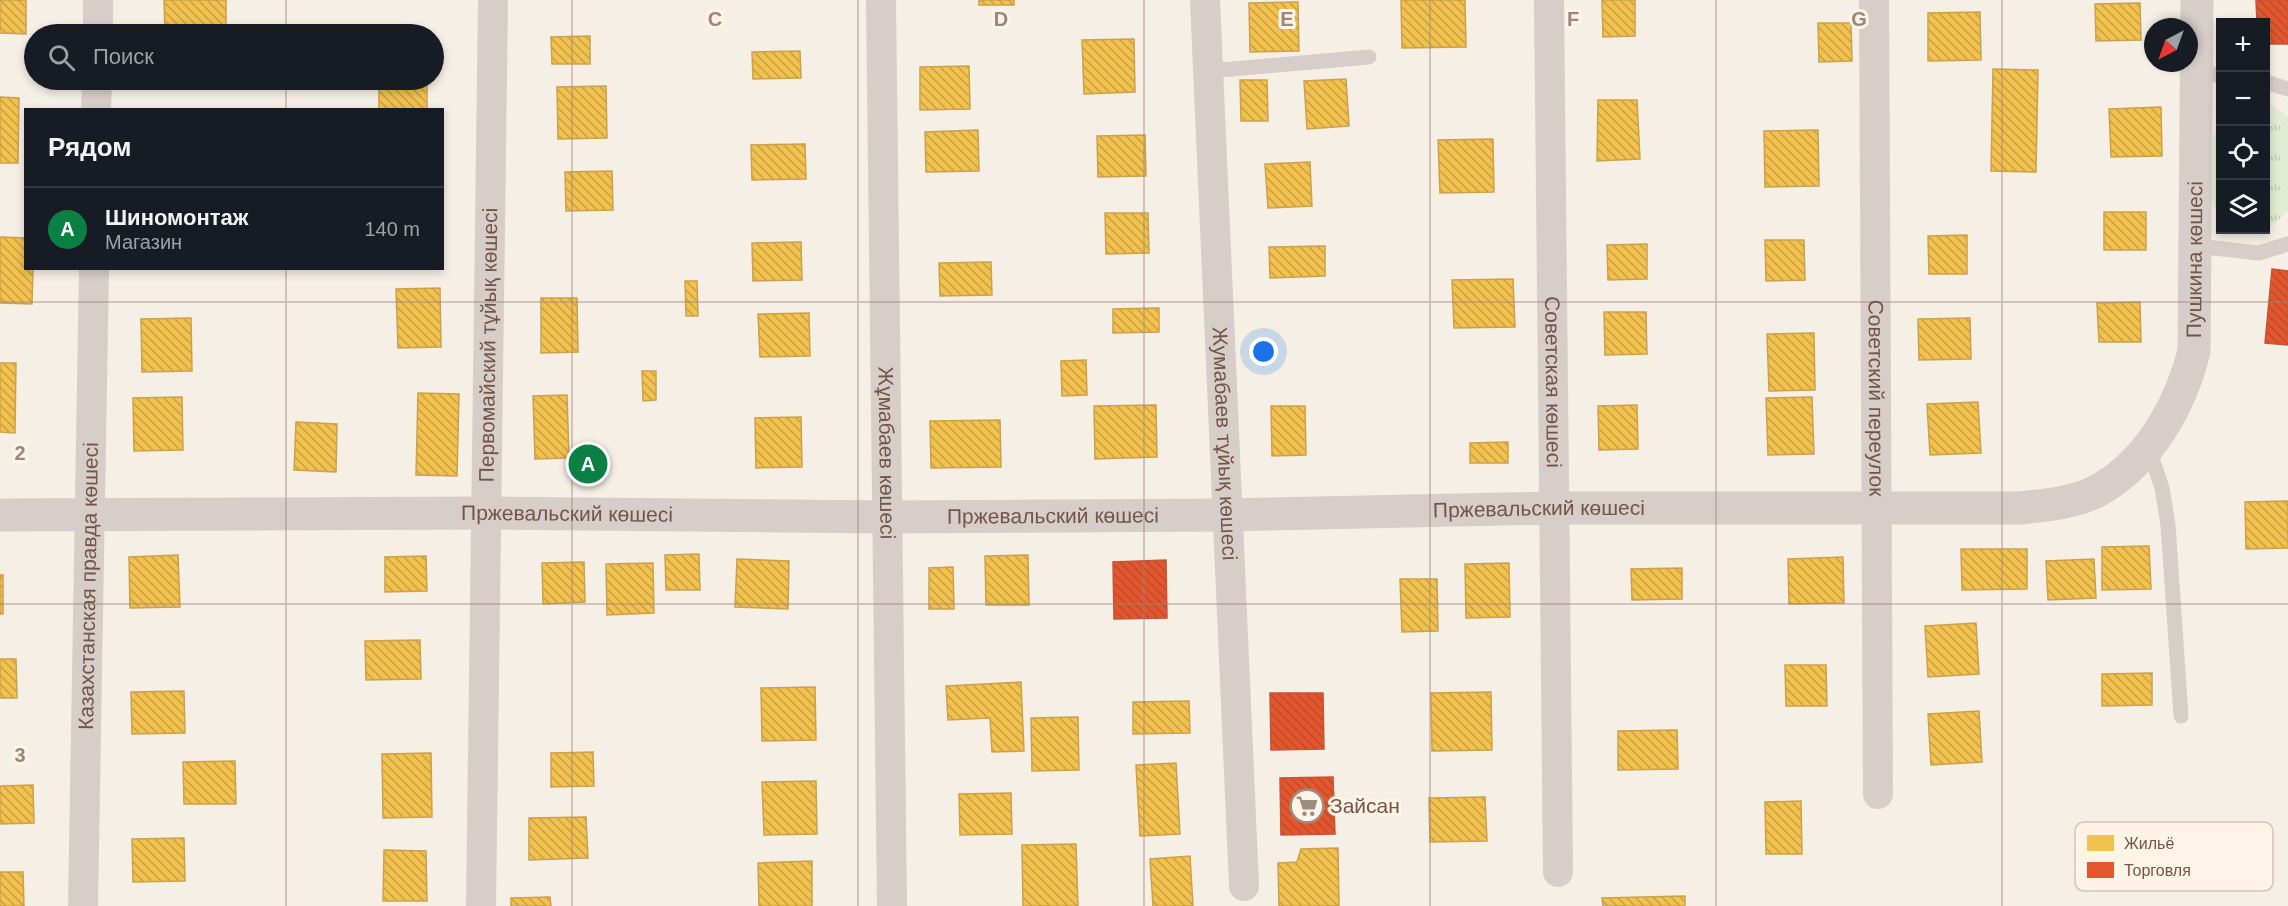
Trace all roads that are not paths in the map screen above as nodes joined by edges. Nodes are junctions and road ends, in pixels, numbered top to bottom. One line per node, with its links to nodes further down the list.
1 (98, 0): 8 (street)
2 (493, 0): 23 (street, Первомайский тұйық көшесі)
3 (881, 0): 27 (street, Жұмабаев көшесі)
4 (1205, 0): 10 (street, Жумабаев тұйық көшесі)
5 (1549, 0): 22 (street, Советская көшесі)
6 (1874, 0): 21 (street, Советский переулок)
7 (2197, 0): 11 (street, Пушкина көшесі)
8 (98, 24)
9 (1369, 57): 10 (lane)
10 (1209, 71): 26 (street, Жумабаев тұйық көшесі)
11 (2208, 75): 17 (street, Пушкина көшесі)
12 (2270, 84): 13 (lane)
13 (2288, 89)
14 (97, 90): 15 (street)
15 (96, 108)
16 (2288, 244): 17 (lane)
17 (2195, 246): 19 (street, Пушкина көшесі)
18 (94, 270): 24 (street, Казахстанская правда көшесі)
19 (2148, 446): 20 (street, Пушкина көшесі); 28 (lane)
20 (2104, 488): 21 (street, Пржевальский көшесі)
21 (1876, 507): 22 (street, Пржевальский көшесі); 29 (street, Советский переулок)
22 (1554, 508): 26 (street, Пржевальский көшесі); 30 (street, Советская көшесі)
23 (486, 513): 24 (street, Пржевальский көшесі); 27 (street, Пржевальский көшесі); 33 (street, Первомайский тұйық көшесі)
24 (89, 514): 25 (street, Пржевальский көшесі); 32 (street, Казахстанская правда көшесі)
25 (0, 515)
26 (1227, 515): 27 (street, Пржевальский көшесі); 31 (street, Жумабаев тұйық көшесі)
27 (888, 517): 34 (street, Жұмабаев көшесі)
28 (2181, 716)
29 (1878, 794)
30 (1558, 872)
31 (1245, 886)
32 (83, 906)
33 (481, 906)
34 (892, 906)

